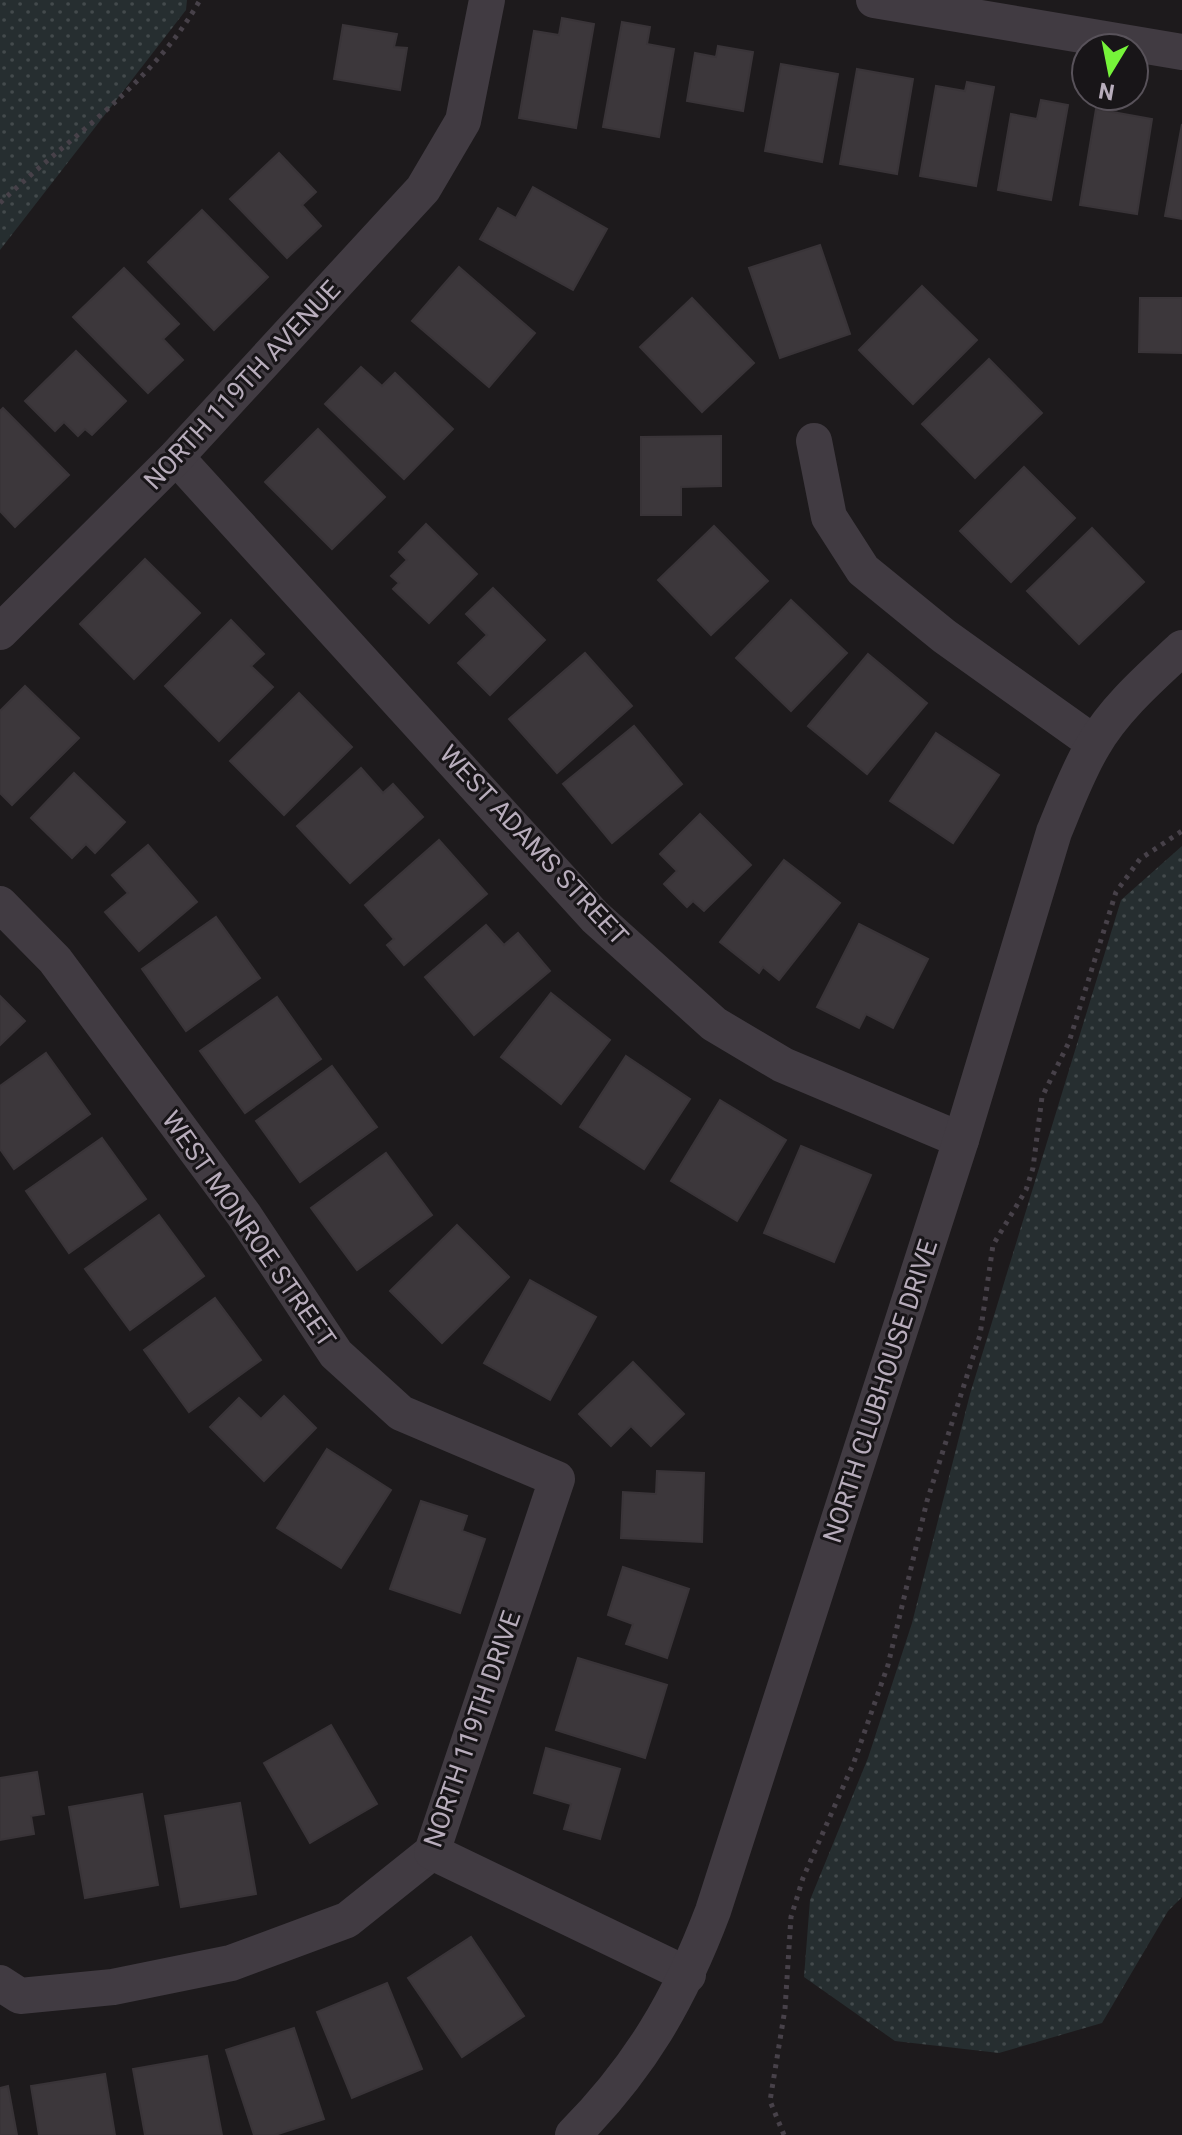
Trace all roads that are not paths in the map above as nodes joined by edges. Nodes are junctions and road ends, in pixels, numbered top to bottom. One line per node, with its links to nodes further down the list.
1 (487, 0): 5 (street, NORTH 119TH AVENUE)
2 (874, 0): 3 (street)
3 (1182, 52)
4 (814, 441): 8 (street)
5 (176, 457): 6 (street, NORTH 119TH AVENUE); 10 (street, WEST ADAMS STREET)
6 (0, 632)
7 (1182, 648): 8 (street, NORTH CLUBHOUSE DRIVE)
8 (1094, 743): 10 (street, NORTH CLUBHOUSE DRIVE)
9 (0, 904): 11 (street, WEST MONROE STREET)
10 (961, 1140): 13 (street, NORTH CLUBHOUSE DRIVE)
11 (557, 1479): 12 (street, NORTH 119TH DRIVE)
12 (432, 1852): 13 (street); 14 (street, NORTH 119TH DRIVE)
13 (688, 1975): 15 (street, NORTH CLUBHOUSE DRIVE)
14 (0, 1983)
15 (573, 2135)

